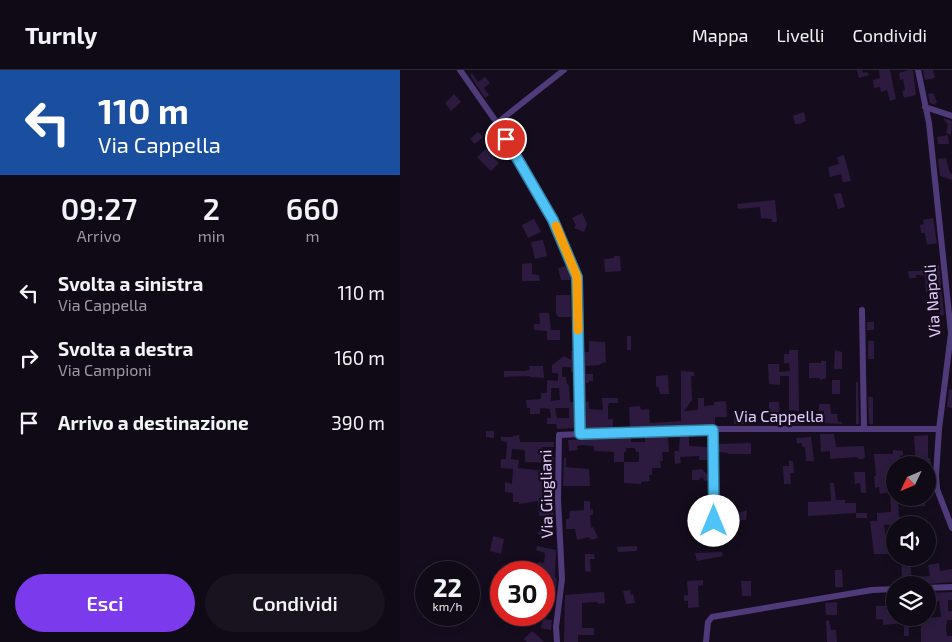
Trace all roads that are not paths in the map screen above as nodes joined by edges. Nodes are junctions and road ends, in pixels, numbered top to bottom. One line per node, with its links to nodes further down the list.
1 (460, 70): 6 (street)
2 (564, 70): 6 (street)
3 (918, 70): 4 (street, Via Napoli)
4 (925, 107): 5 (street); 8 (street, Via Napoli)
5 (952, 116)
6 (497, 123): 12 (street)
7 (862, 310): 9 (street)
8 (950, 365): 10 (street, Via Napoli)
9 (864, 429): 10 (street, Via Cappella); 11 (street, Via Cappella)
10 (939, 429): 14 (street, Via Napoli)
11 (713, 430): 12 (street, Via Cappella); 15 (street)
12 (580, 434): 13 (street, Via Cappella)
13 (559, 435): 19 (street, Via Giugliani)
14 (952, 528)
15 (714, 539)
16 (952, 587): 17 (street)
17 (936, 588)
18 (886, 589): 20 (street)
19 (557, 642)
20 (706, 642)

